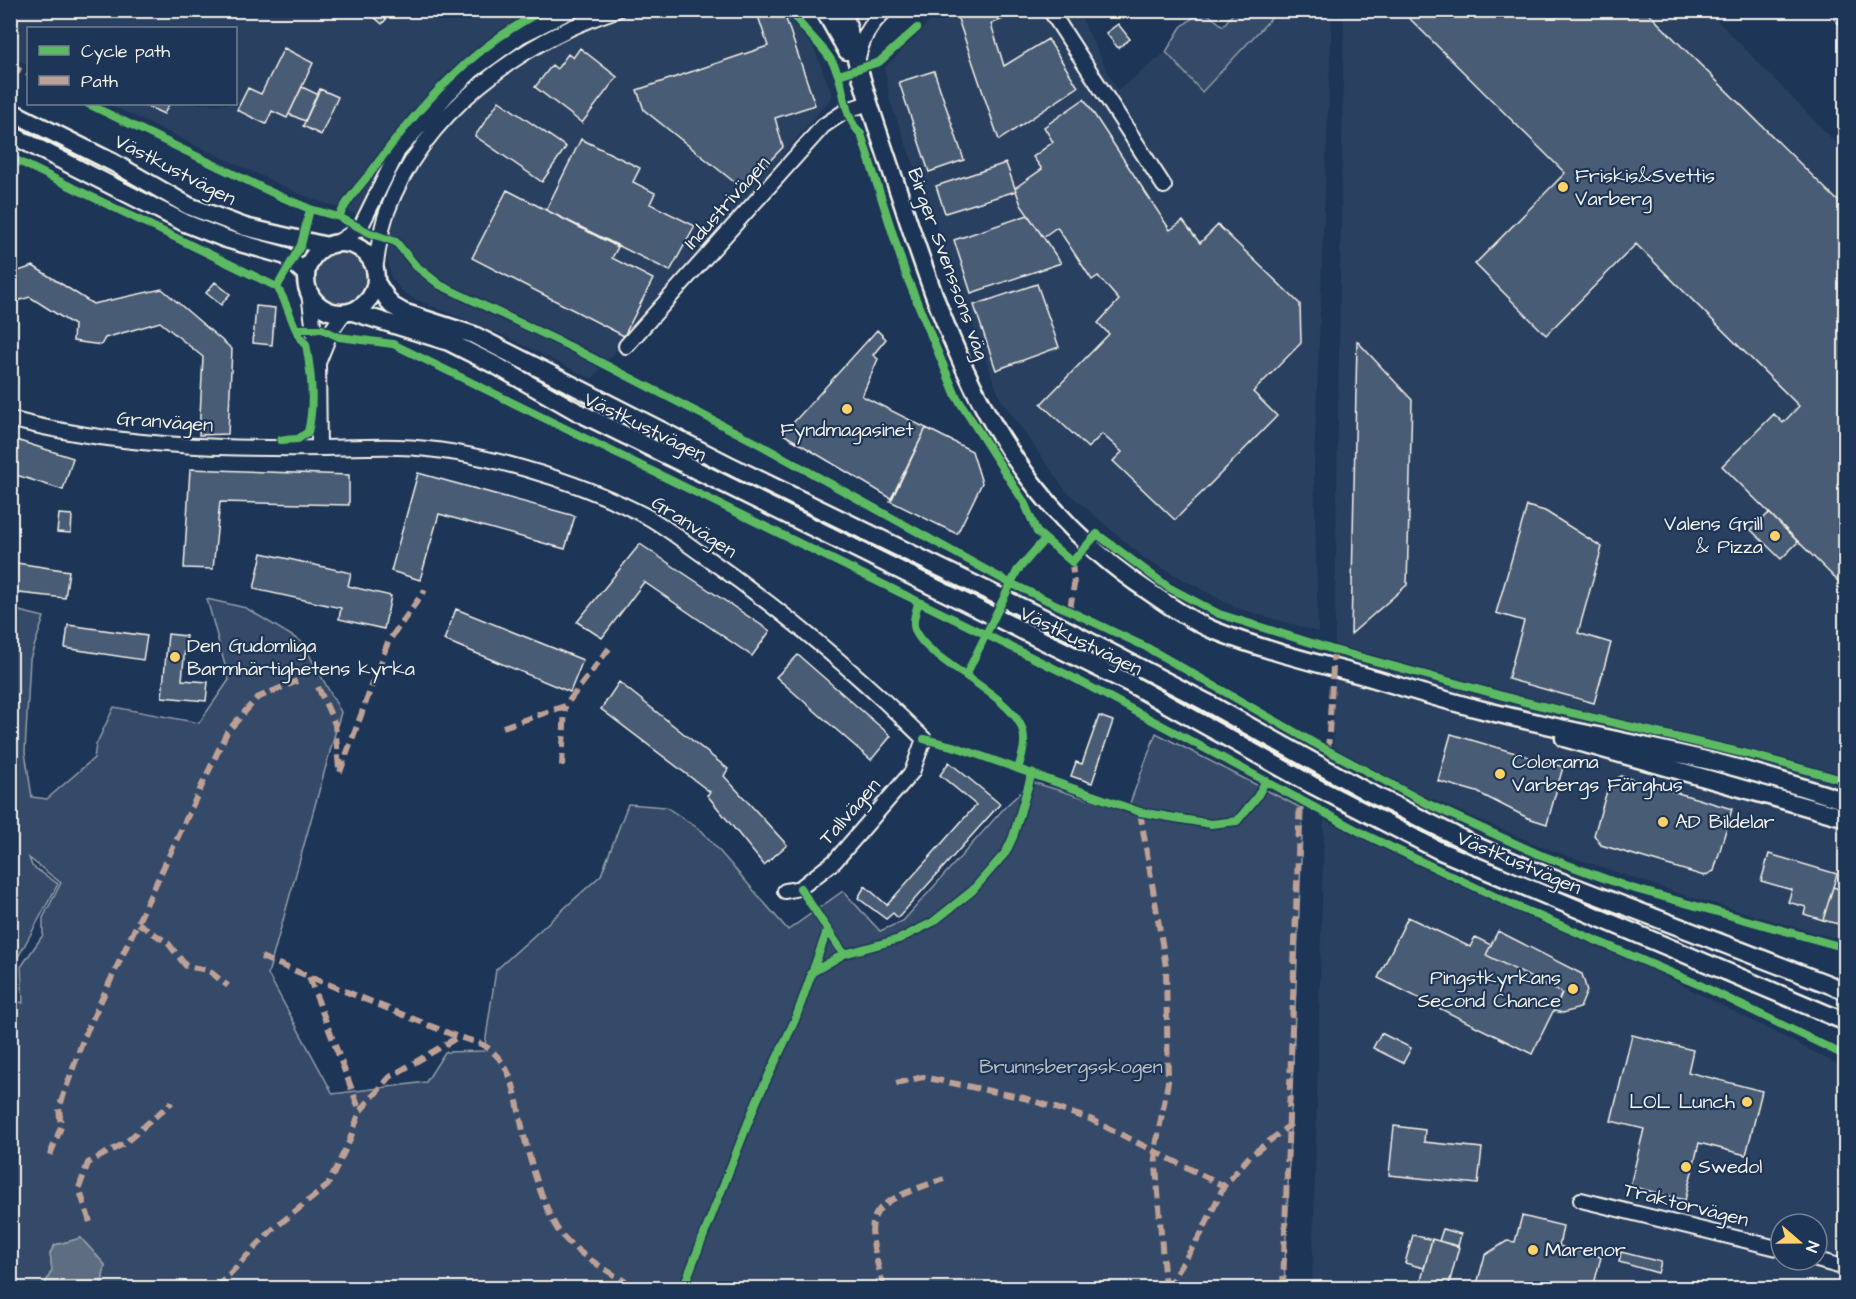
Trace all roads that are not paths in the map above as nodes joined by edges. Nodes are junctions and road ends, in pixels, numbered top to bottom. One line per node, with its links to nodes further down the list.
1 (572, 10): 12 (street)
2 (617, 10): 14 (street)
3 (824, 10): 7 (street, Birger Svenssons väg)
4 (844, 10): 7 (street, Birger Svenssons väg)
5 (886, 10): 7 (street)
6 (1050, 10): 11 (street)
7 (857, 68): 8 (street, Birger Svenssons väg)
8 (869, 103): 17 (street, Industrivägen); 21 (street, Birger Svenssons väg)
9 (10, 111): 12 (street, Västkustvägen)
10 (10, 134): 13 (street, Västkustvägen)
11 (1164, 186)
12 (331, 245): 13 (street); 14 (street)
13 (306, 274): 15 (street)
14 (376, 276): 16 (street); 27 (street, Västkustvägen)
15 (309, 293): 16 (street); 18 (street)
16 (348, 313): 18 (street); 26 (street, Västkustvägen)
17 (626, 346)
18 (318, 363): 20 (street)
19 (10, 419): 20 (street, Granvägen)
20 (319, 448): 22 (street, Granvägen)
21 (1484, 710): 23 (street, Birger Svenssons väg); 24 (street, Birger Svenssons väg)
22 (924, 739): 25 (street, Tallvägen)
23 (1845, 801)
24 (1845, 818)
25 (785, 891)
26 (1773, 991): 28 (street, Västkustvägen); 29 (street, Västkustvägen)
27 (1845, 991)
28 (1845, 1012)
29 (1845, 1022)
30 (1581, 1200): 31 (street, Traktorvägen)
31 (1769, 1247)
32 (1829, 1263): 33 (street)
33 (1845, 1268)

